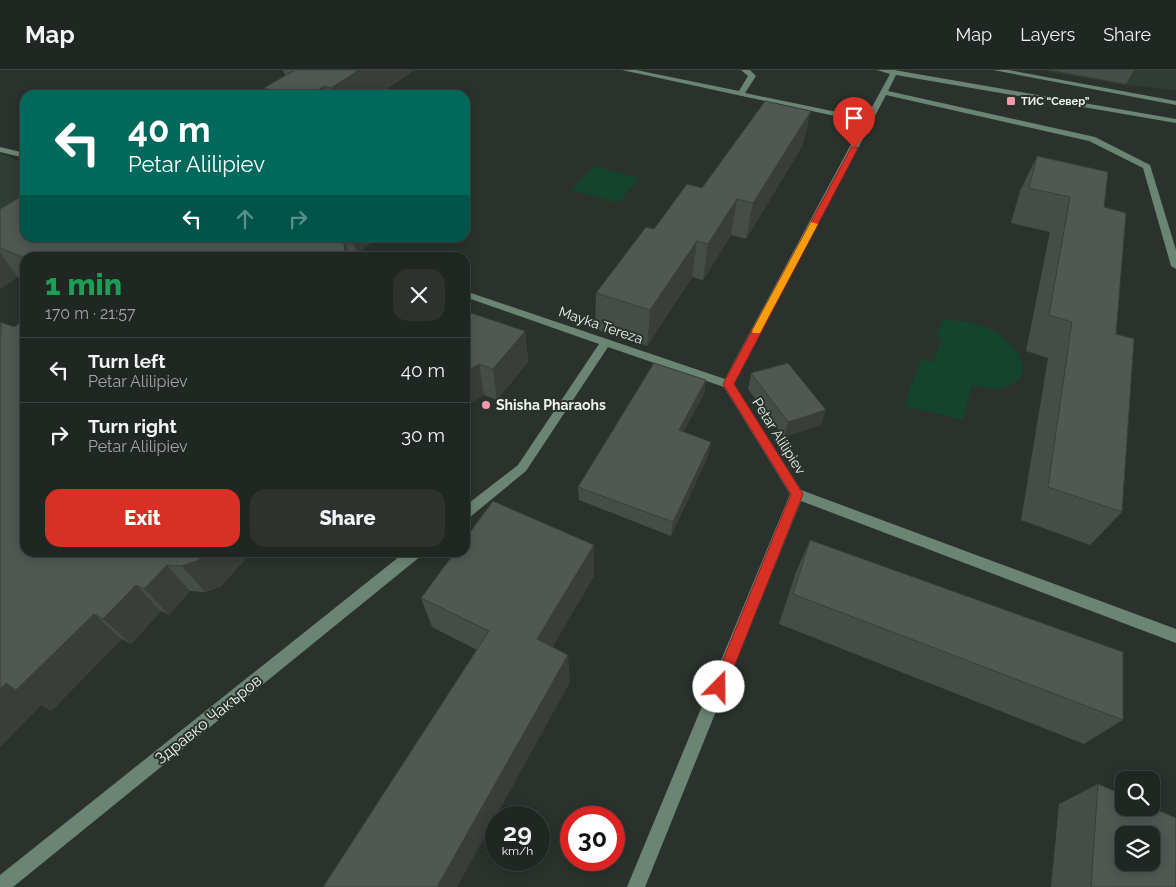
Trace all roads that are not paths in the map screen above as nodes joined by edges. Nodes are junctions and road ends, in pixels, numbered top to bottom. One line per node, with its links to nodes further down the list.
1 (626, 70): 7 (street)
2 (744, 70): 7 (street)
3 (881, 70): 5 (street)
4 (998, 70): 8 (street)
5 (894, 72): 6 (street); 9 (street)
6 (884, 92): 10 (street); 15 (street)
7 (741, 94): 10 (street)
8 (1176, 102)
9 (1176, 120)
10 (869, 121): 18 (street)
11 (0, 148): 12 (street)
12 (20, 154)
13 (323, 246): 14 (street)
14 (340, 252)
15 (1176, 266)
16 (470, 296): 17 (street, Mayka Tereza)
17 (606, 342): 18 (street, Mayka Tereza); 20 (street)
18 (728, 384): 19 (street, Petar Alilipiev)
19 (797, 494): 22 (street); 24 (street, Petar Alilipiev)
20 (470, 509)
21 (410, 557): 23 (street, Здравко Чакъров)
22 (1176, 636)
23 (0, 886)
24 (636, 887)

